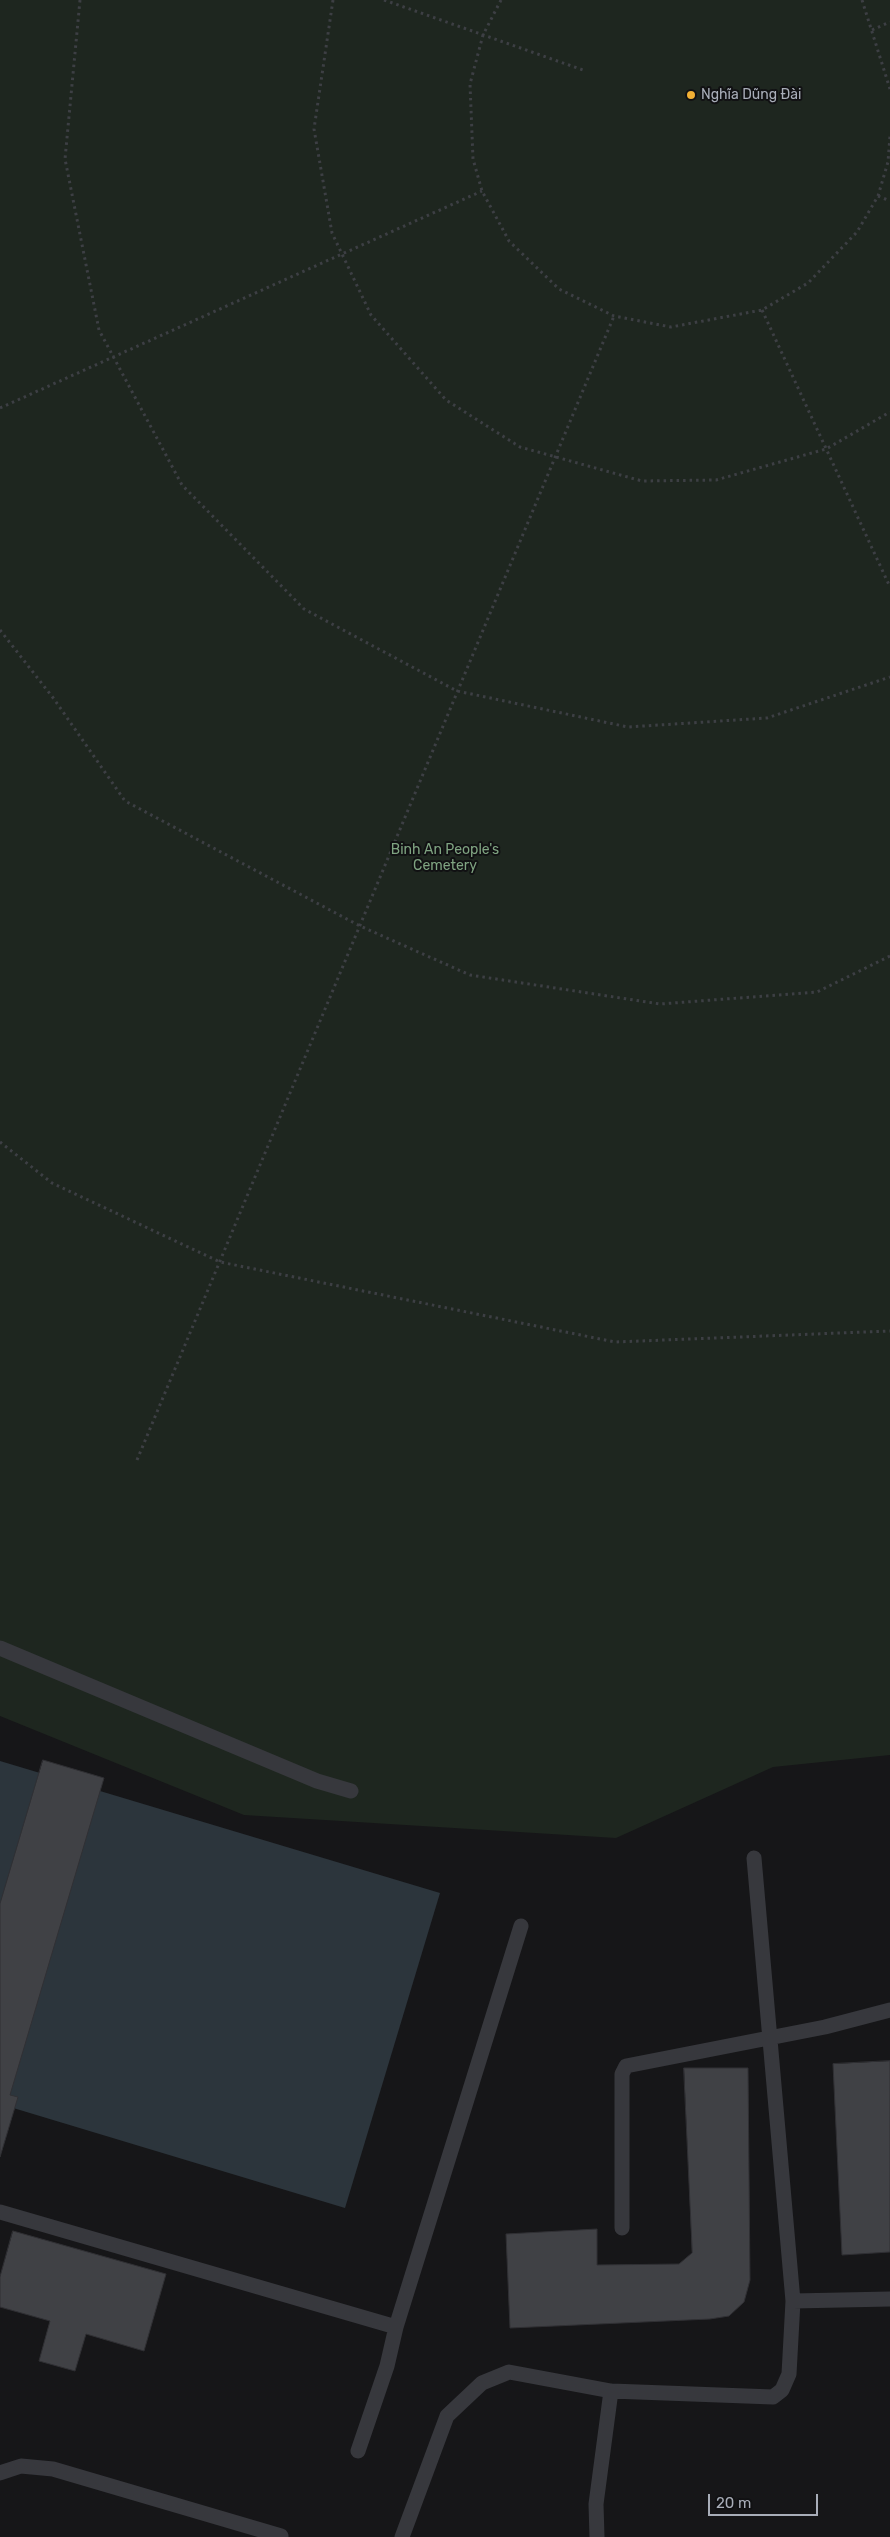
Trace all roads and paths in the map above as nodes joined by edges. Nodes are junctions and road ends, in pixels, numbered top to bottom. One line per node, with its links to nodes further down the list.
1 (80, 0): 18 (path)
2 (333, 0): 15 (path)
3 (384, 0): 8 (path)
4 (501, 0): 8 (path)
5 (862, 0): 7 (path)
6 (890, 22): 7 (path)
7 (872, 30): 10 (path)
8 (483, 35): 9 (path); 12 (path)
9 (583, 70)
10 (890, 89)
11 (890, 136): 13 (path)
12 (482, 191): 15 (path); 17 (path)
13 (878, 196): 14 (path); 16 (path)
14 (890, 201)
15 (342, 253): 18 (path); 22 (path)
16 (762, 310): 17 (path); 21 (path)
17 (614, 316): 22 (path)
18 (114, 356): 19 (path); 26 (path)
19 (0, 408)
20 (890, 412): 21 (path)
21 (826, 449): 22 (path); 23 (path)
22 (556, 456): 26 (path)
23 (890, 587)
24 (0, 630): 27 (path)
25 (890, 677): 26 (path)
26 (458, 691): 27 (path)
27 (360, 926): 28 (path); 30 (path)
28 (890, 956)
29 (0, 1142): 30 (path)
30 (220, 1262): 31 (path); 32 (path)
31 (890, 1330)
32 (137, 1460)
33 (0, 1648): 34 (lane)
34 (351, 1791)
35 (754, 1858): 38 (lane)
36 (521, 1926): 43 (lane)
37 (890, 2010): 38 (lane)
38 (770, 2037): 40 (lane); 42 (lane)
39 (0, 2212): 43 (lane)
40 (622, 2228)
41 (890, 2299): 42 (lane)
42 (793, 2302): 44 (lane)
43 (396, 2327): 45 (lane)
44 (611, 2391): 48 (lane); 49 (lane)
45 (358, 2451)
46 (0, 2473): 47 (lane)
47 (282, 2536)
48 (402, 2537)
49 (597, 2537)

